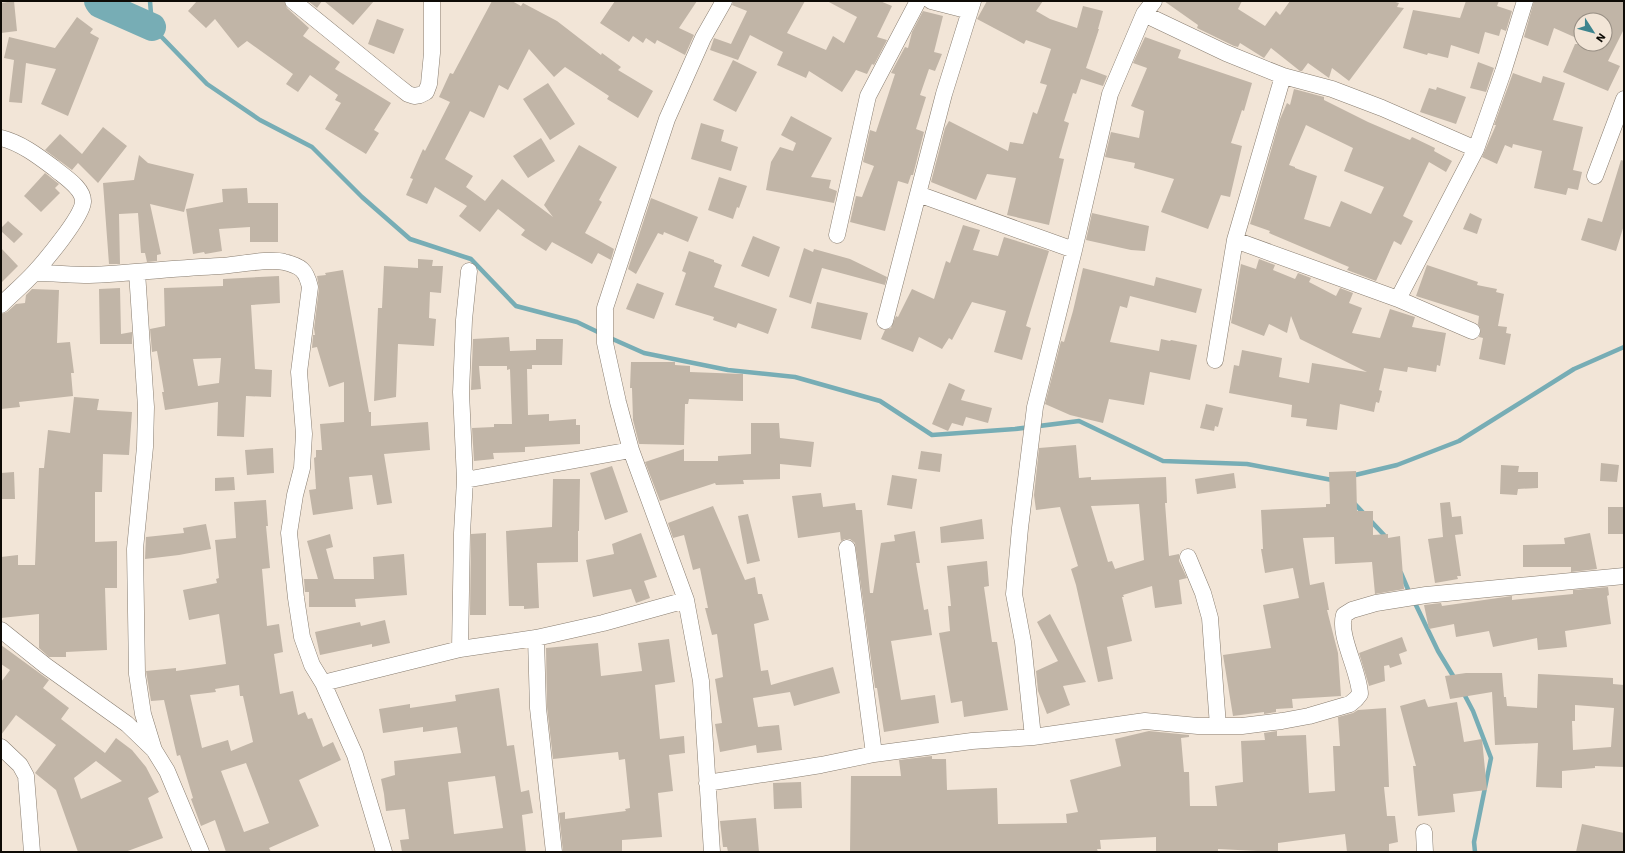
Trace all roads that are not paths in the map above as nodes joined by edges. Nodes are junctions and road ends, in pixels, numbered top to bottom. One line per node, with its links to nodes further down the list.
1 (293, 1): 2 (street)
2 (432, 1)
3 (724, 1): 27 (street)
4 (918, 1): 16 (street)
5 (931, 1): 8 (street)
6 (1154, 1): 9 (street)
7 (1525, 1): 13 (street)
8 (972, 6): 15 (street)
9 (1144, 14): 10 (street); 18 (street)
10 (1282, 76): 13 (street); 17 (street)
11 (1624, 99): 14 (street)
12 (1, 138): 21 (street)
13 (1476, 149): 22 (street)
14 (1595, 176)
15 (918, 194): 18 (street); 24 (street)
16 (837, 235)
17 (1235, 240): 22 (street); 26 (street)
18 (1074, 250): 38 (street)
19 (469, 271): 28 (street)
20 (137, 272): 21 (street); 36 (street); 40 (street)
21 (34, 273): 23 (street)
22 (1398, 299): 25 (street)
23 (1, 305)
24 (885, 321)
25 (1472, 331)
26 (1215, 360)
27 (632, 450): 28 (street); 32 (street)
28 (465, 480): 35 (street)
29 (847, 548): 41 (street)
30 (1188, 557): 37 (street)
31 (1624, 576): 37 (street)
32 (686, 600): 34 (street); 42 (street)
33 (1, 630): 40 (street)
34 (536, 638): 35 (street); 47 (street)
35 (460, 649): 36 (street)
36 (323, 683): 46 (street)
37 (1218, 726): 38 (street)
38 (1033, 737): 41 (street)
39 (1, 747): 44 (street)
40 (154, 750): 45 (street)
41 (874, 754): 42 (street)
42 (707, 783): 48 (street)
43 (1424, 832): 49 (street)
44 (32, 852)
45 (201, 852)
46 (384, 852)
47 (554, 852)
48 (712, 852)
49 (1425, 852)

